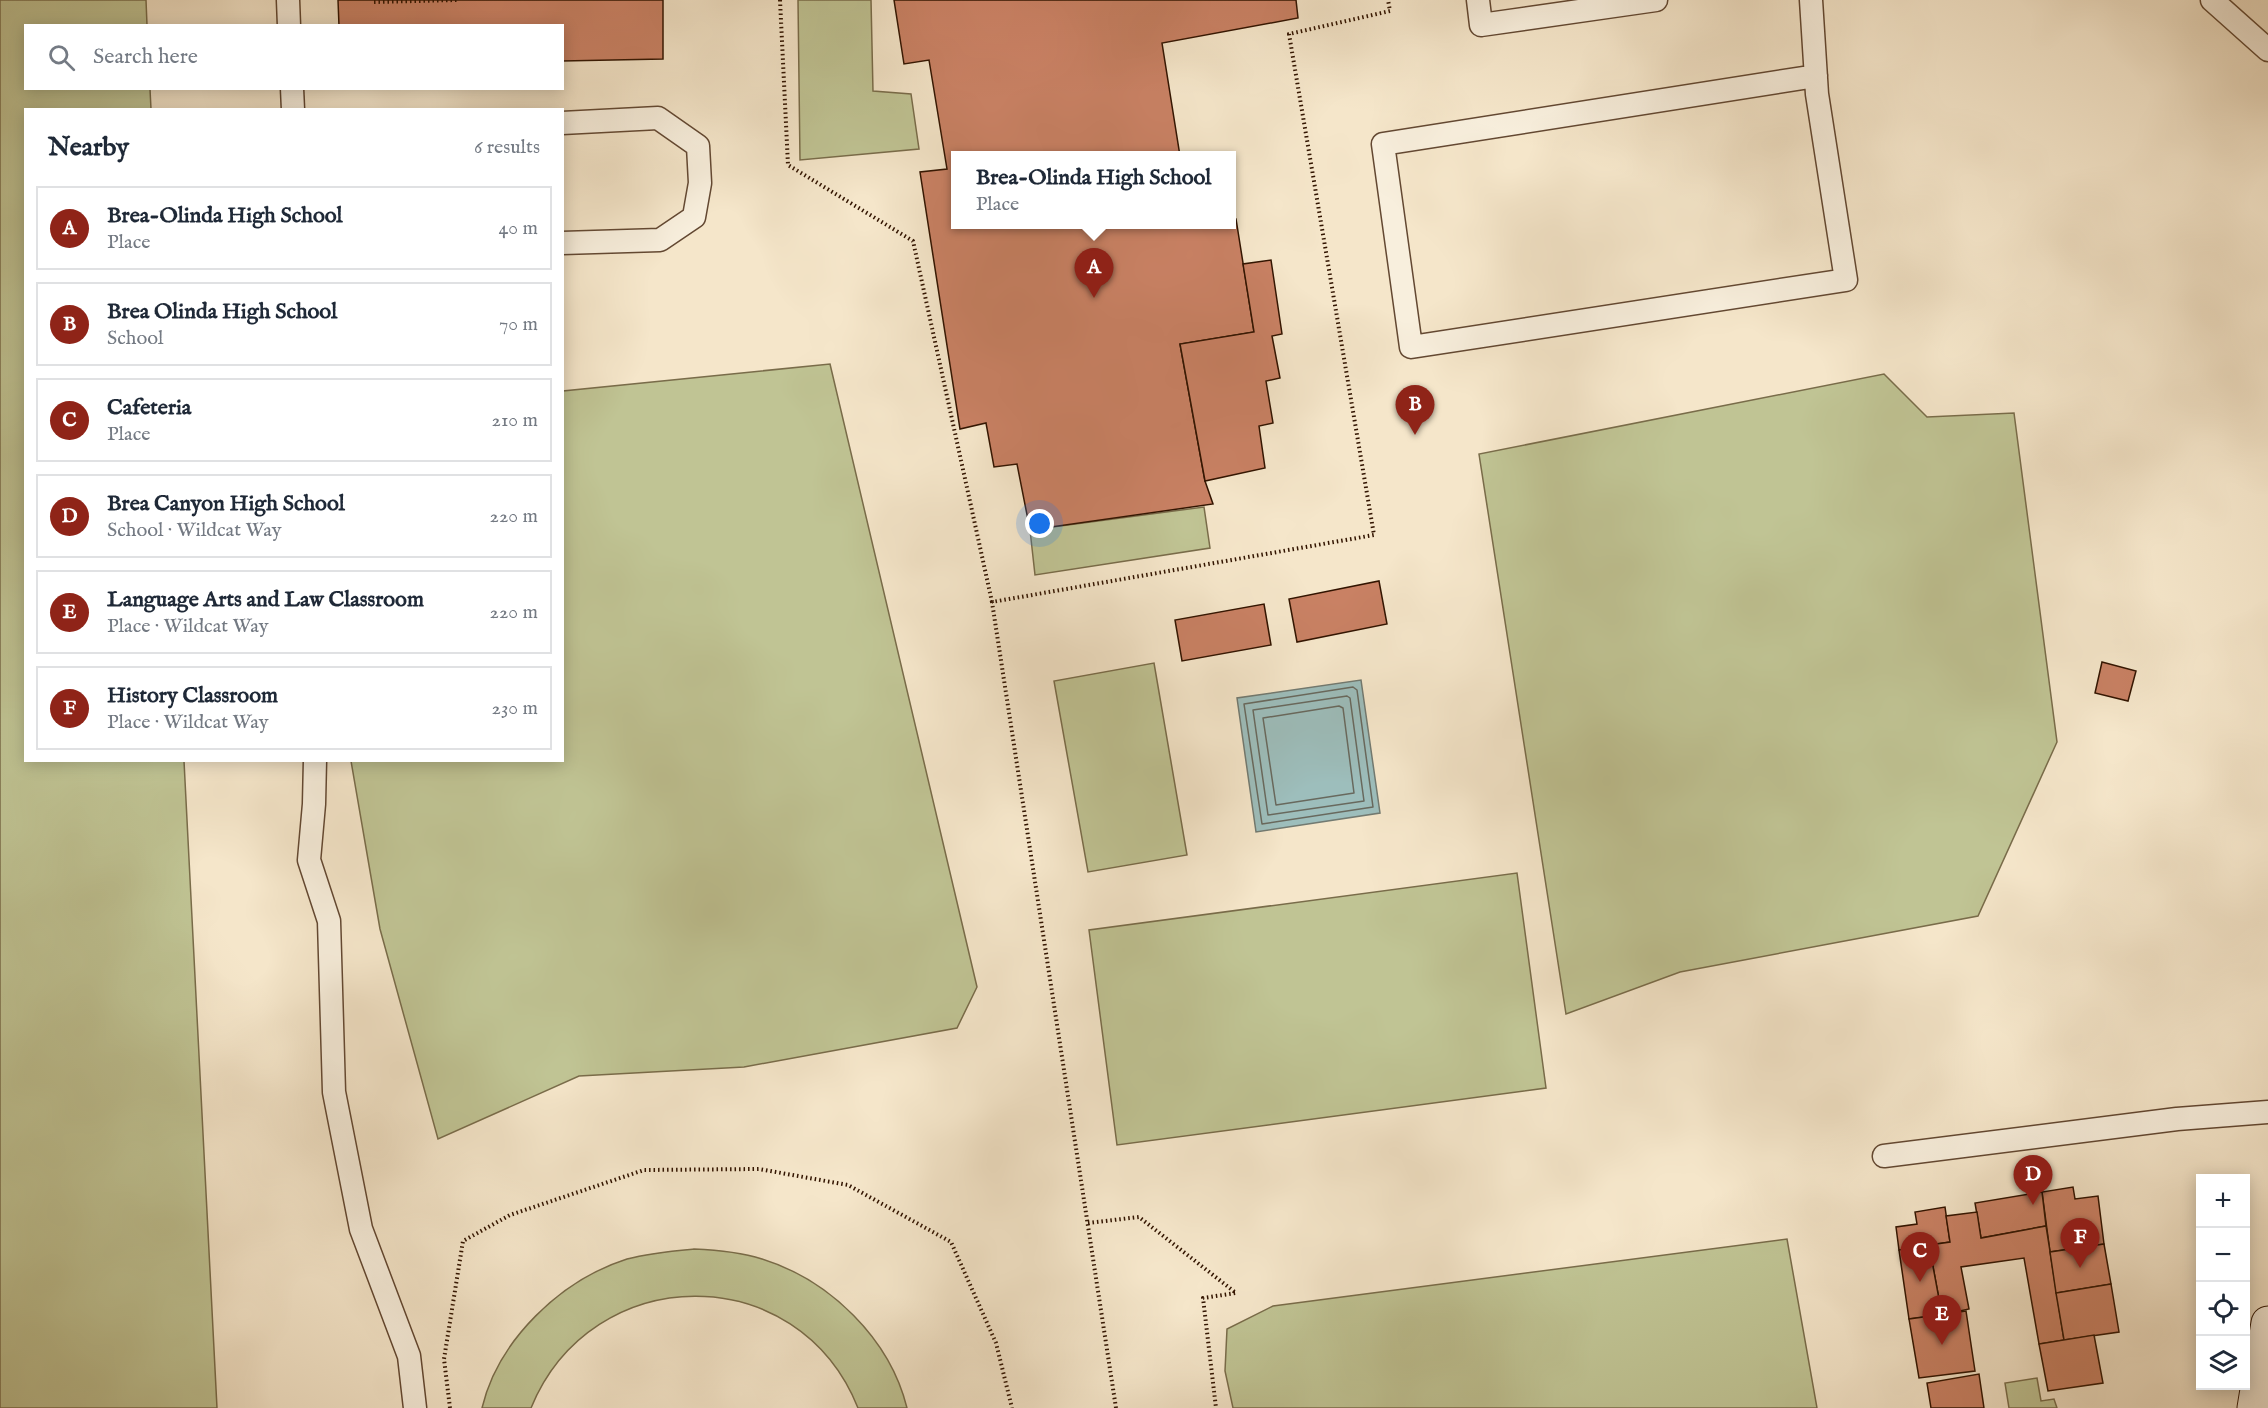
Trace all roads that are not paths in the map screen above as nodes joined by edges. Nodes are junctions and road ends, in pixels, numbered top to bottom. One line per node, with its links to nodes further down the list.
1 (288, 0): 6 (lane)
2 (1478, 0): 3 (lane)
3 (1656, 0)
4 (1811, 0): 8 (lane)
5 (2212, 0): 7 (lane)
6 (289, 24)
7 (2268, 50)
8 (1816, 76): 8 (lane)
9 (292, 90): 10 (lane)
10 (293, 108)
11 (564, 123): 12 (lane)
12 (564, 243)
13 (315, 762): 17 (lane)
14 (2268, 1112): 15 (lane)
15 (1884, 1156)
16 (2268, 1323): 18 (street)
17 (416, 1408)
18 (2254, 1408)

